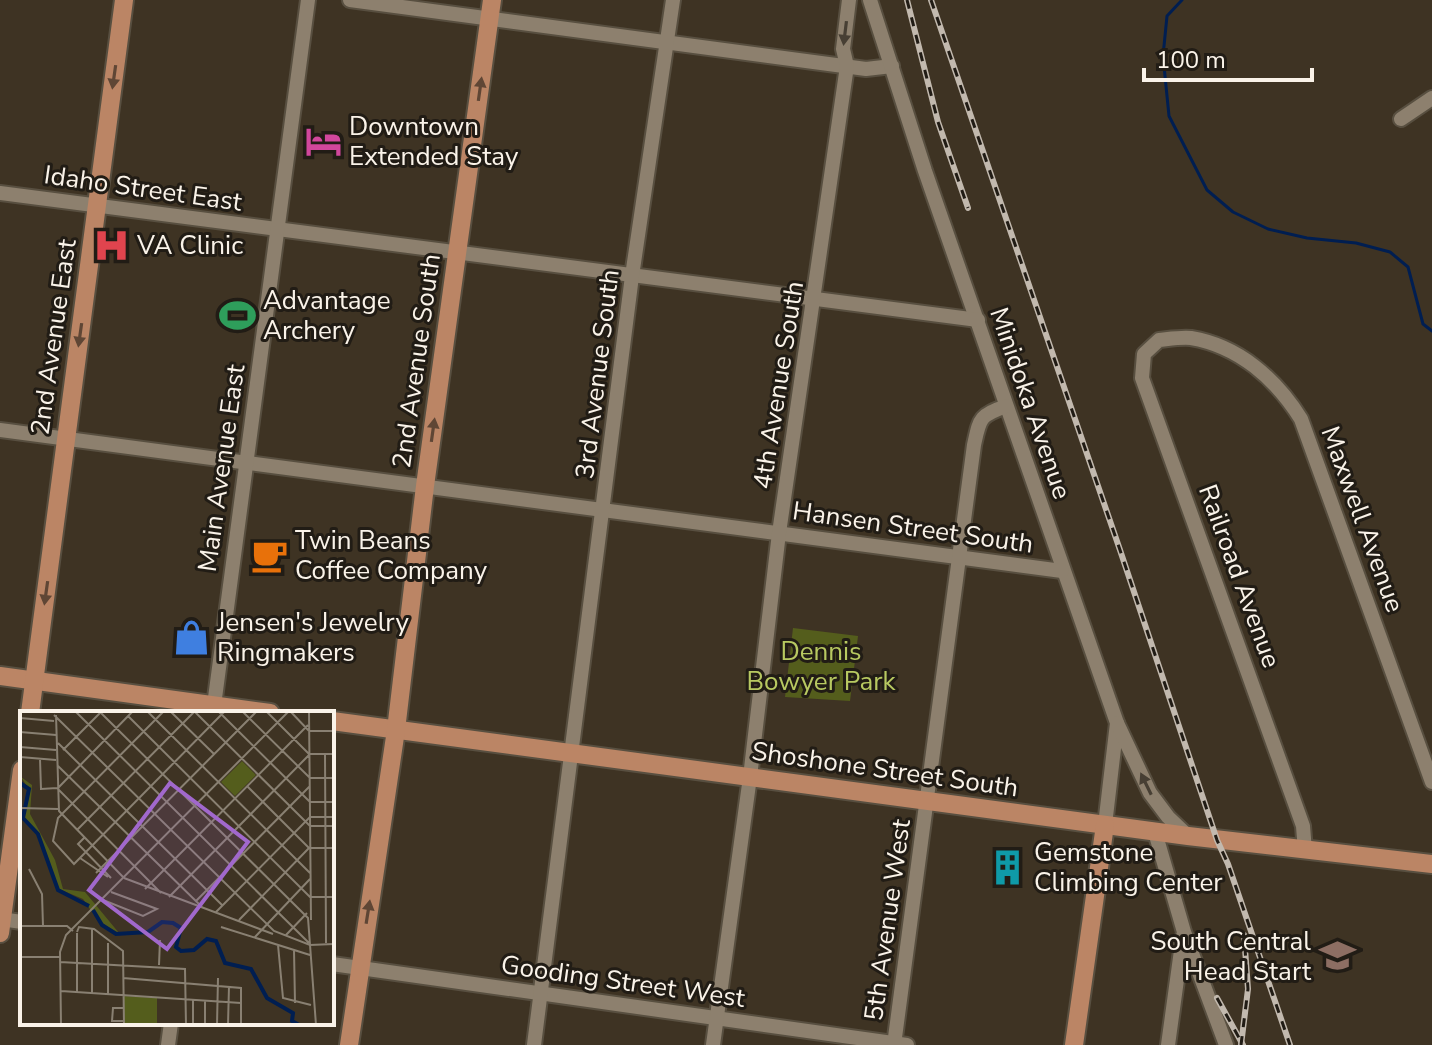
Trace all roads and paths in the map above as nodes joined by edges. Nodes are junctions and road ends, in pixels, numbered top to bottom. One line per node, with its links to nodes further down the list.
1 (124, 0): 14 (main road, 2nd Avenue East, one-way to 14)
2 (308, 0): 15 (street, Main Avenue East)
3 (350, 0): 7 (street)
4 (673, 0): 8 (street, 3rd Avenue South)
5 (849, 0): 9 (street, 4th Avenue South, one-way to 9)
6 (870, 0): 10 (street, Minidoka Avenue)
7 (491, 9): 8 (street); 16 (main road, 2nd Avenue South, one-way to 7)
8 (666, 42): 9 (street); 17 (street, 3rd Avenue South)
9 (847, 66): 10 (street); 18 (street, 4th Avenue South)
10 (892, 66): 19 (street, Minidoka Avenue)
11 (1432, 98): 12 (street)
12 (1401, 119)
13 (0, 193): 14 (street, Idaho Street East)
14 (97, 207): 15 (street, Idaho Street East); 23 (main road, 2nd Avenue East, one-way to 23)
15 (279, 231): 16 (street, Idaho Street East); 24 (street, Main Avenue East)
16 (458, 254): 17 (street, Idaho Street East); 25 (main road, 2nd Avenue South, one-way to 16)
17 (632, 276): 18 (street, Idaho Street East); 26 (street, 3rd Avenue South)
18 (815, 300): 19 (street, Idaho Street East); 27 (street, 4th Avenue South)
19 (978, 320): 21 (street, Minidoka Avenue)
20 (1176, 339): 40 (street, Maxwell Avenue); 46 (street, Railroad Avenue)
21 (1006, 406): 28 (street, 5th Avenue West); 29 (street, Minidoka Avenue)
22 (0, 430): 23 (street, Hansen Street South)
23 (66, 439): 24 (street, Hansen Street South); 31 (main road, 2nd Avenue East, one-way to 31)
24 (246, 463): 25 (street, Hansen Street South); 32 (street, Main Avenue East)
25 (425, 486): 26 (street, Hansen Street South); 37 (main road, 2nd Avenue South)
26 (605, 510): 27 (street, Hansen Street South); 38 (street, 3rd Avenue South)
27 (779, 533): 28 (street, Hansen Street South); 39 (street, 4th Avenue South)
28 (959, 557): 29 (street, Hansen Street South); 42 (street, 5th Avenue West)
29 (1062, 571): 36 (street, Minidoka Avenue)
30 (0, 676): 31 (main road)
31 (34, 681): 32 (main road); 33 (main road, 2nd Avenue East)
32 (213, 709): 34 (main road)
33 (30, 711)
34 (242, 711)
35 (334, 721): 37 (main road, Shoshone Street South)
36 (1117, 723): 43 (street, Minidoka Avenue); 45 (street, one-way to 36)
37 (396, 730): 38 (main road, Shoshone Street South); 51 (main road, 2nd Avenue South, one-way to 37)
38 (573, 754): 39 (main road, Shoshone Street South); 52 (street, 3rd Avenue South)
39 (750, 777): 42 (main road, Shoshone Street South); 53 (street, 4th Avenue South)
40 (1432, 782)
41 (20, 785): 48 (main road)
42 (928, 801): 43 (main road, Shoshone Street South); 55 (street, 5th Avenue West)
43 (1105, 825): 44 (main road, Shoshone Street South); 60 (main road)
44 (1155, 832): 45 (main road, Shoshone Street South); 49 (street)
45 (1188, 836): 46 (main road, Shoshone Street South)
46 (1305, 851): 47 (main road, Shoshone Street South)
47 (1431, 860)
48 (1, 923)
49 (1184, 932): 61 (street); 62 (street)
50 (334, 964): 51 (street, Gooding Street West)
51 (359, 968): 52 (street, Gooding Street West); 57 (main road, 2nd Avenue South)
52 (542, 994): 53 (street, Gooding Street West); 58 (street, 3rd Avenue South)
53 (717, 1018): 55 (street, Gooding Street West); 59 (street, 4th Avenue South)
54 (171, 1025): 56 (street)
55 (898, 1044)
56 (168, 1045)
57 (349, 1045)
58 (534, 1045)
59 (713, 1045)
60 (1074, 1045)
61 (1168, 1045)
62 (1226, 1045)

